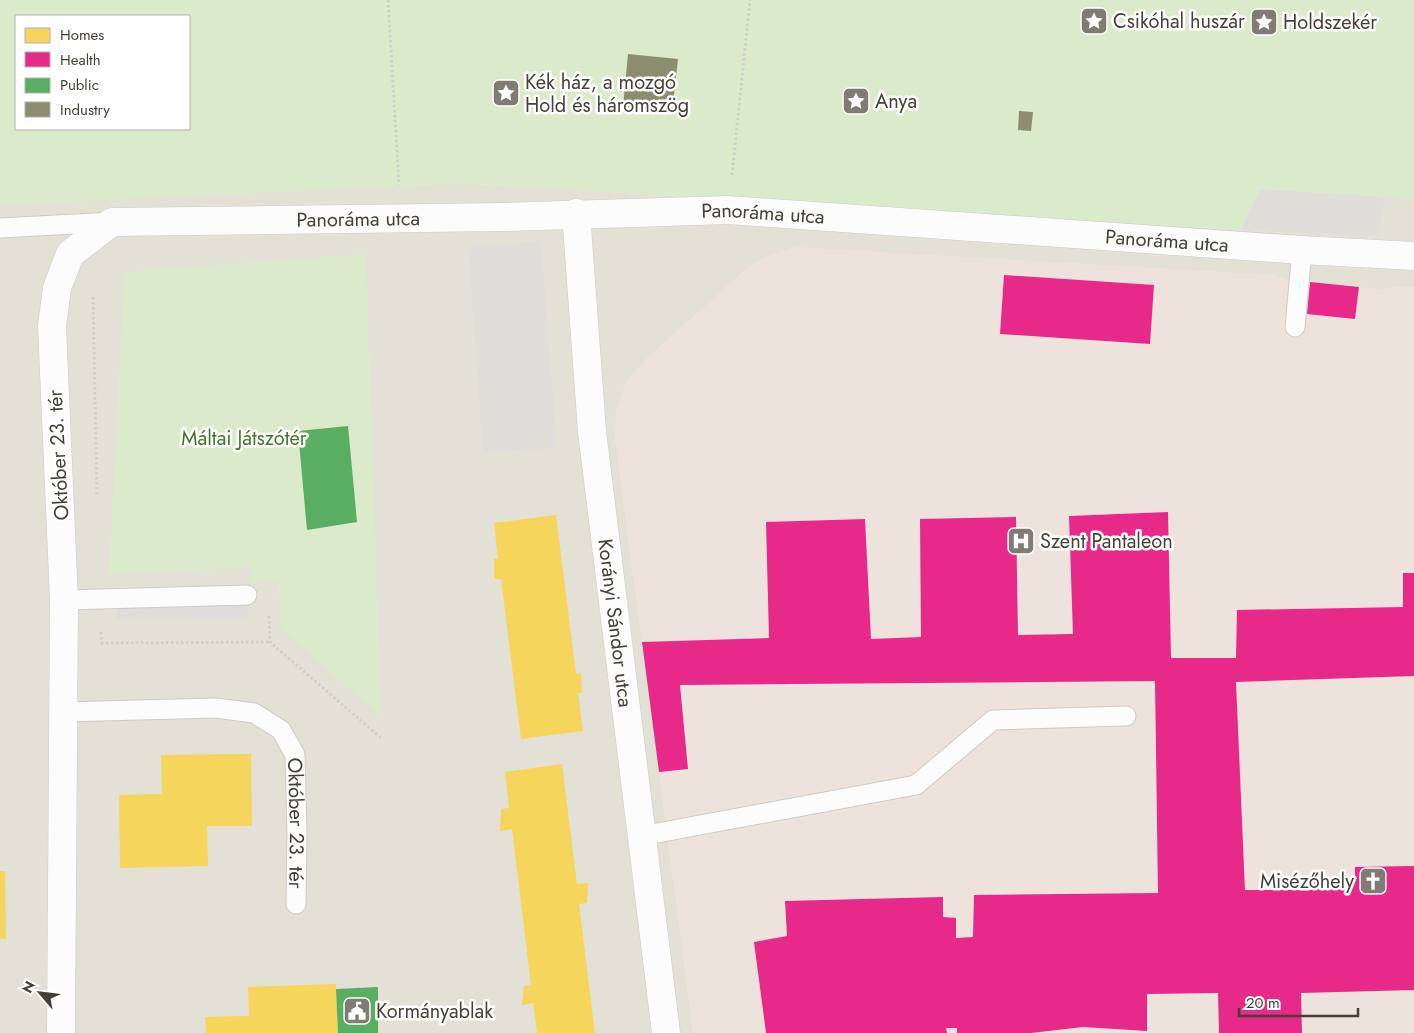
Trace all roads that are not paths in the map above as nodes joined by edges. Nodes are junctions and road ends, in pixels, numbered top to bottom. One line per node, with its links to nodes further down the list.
1 (576, 213): 2 (street, Panoráma utca); 4 (street, Panoráma utca); 11 (street, Korányi Sándor utca)
2 (112, 222): 3 (lane); 8 (street, Október 23. tér)
3 (0, 228)
4 (1302, 250): 5 (street, Panoráma utca); 6 (lane)
5 (1414, 256)
6 (1295, 327)
7 (247, 595): 8 (lane)
8 (64, 600): 9 (street, Október 23. tér)
9 (62, 712): 12 (lane, Október 23. tér); 13 (street, Október 23. tér)
10 (1126, 716): 11 (lane)
11 (641, 836): 14 (street, Korányi Sándor utca)
12 (296, 904)
13 (61, 1033)
14 (666, 1033)

